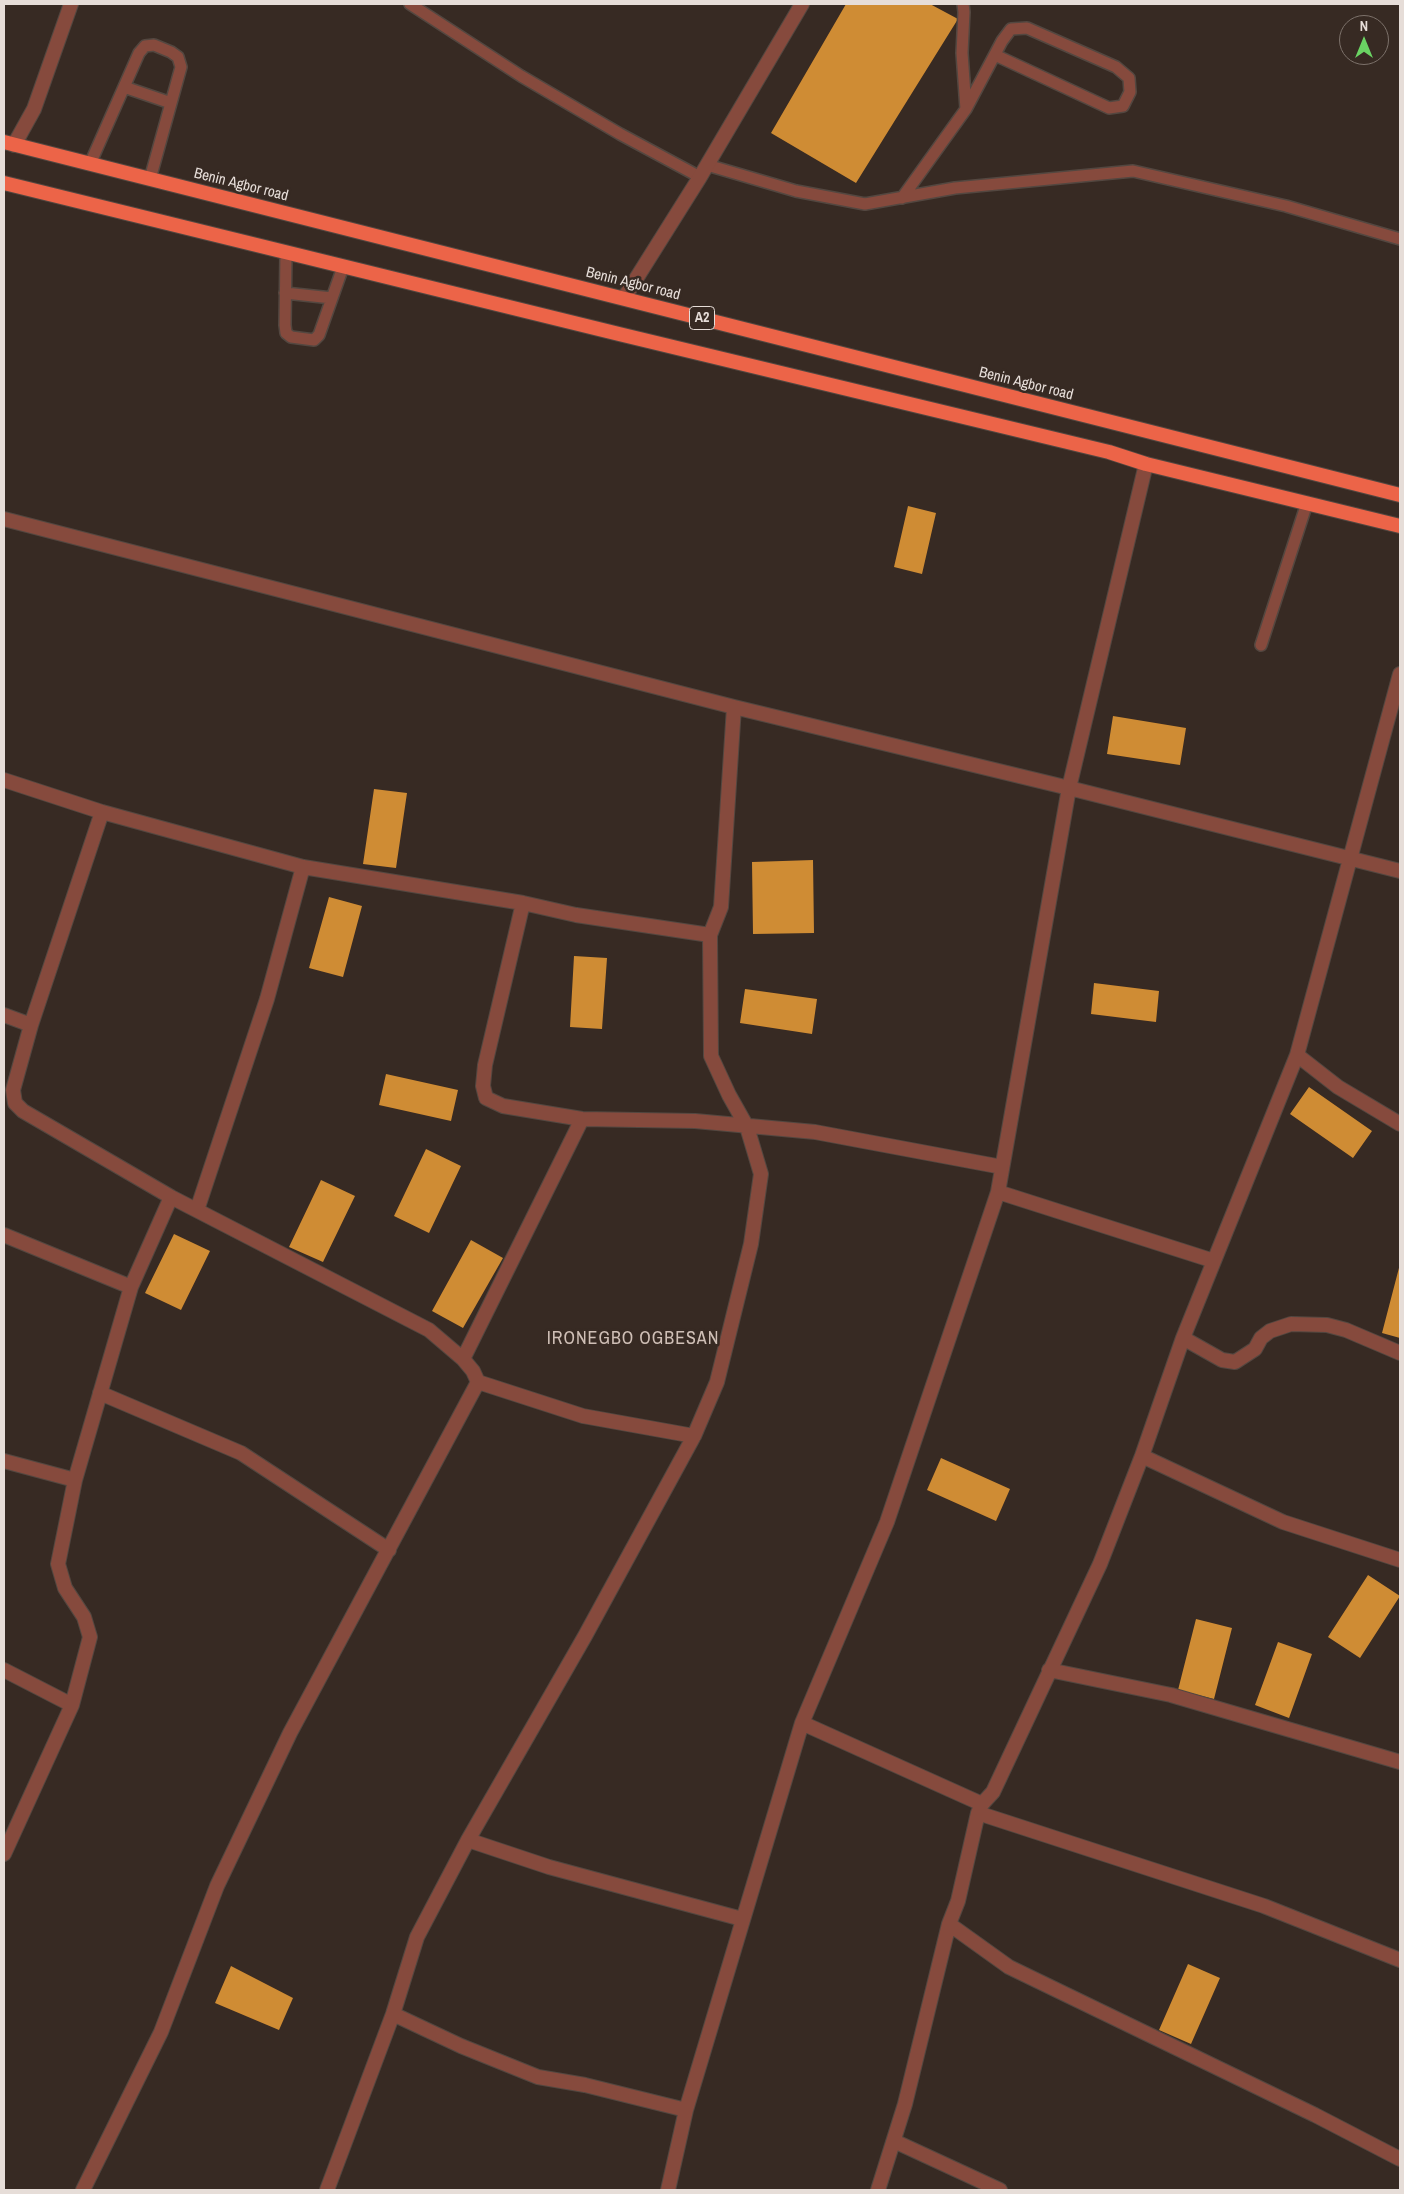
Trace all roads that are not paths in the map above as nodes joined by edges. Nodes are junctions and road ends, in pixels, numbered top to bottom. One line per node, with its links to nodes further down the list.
1 (71, 4): 9 (street)
2 (410, 4): 11 (lane)
3 (802, 4): 11 (street)
4 (963, 4): 8 (lane)
5 (994, 55): 5 (lane); 8 (lane)
6 (124, 87): 7 (lane); 7 (lane); 10 (lane)
7 (171, 103): 12 (lane)
8 (966, 109): 14 (lane)
9 (9, 144): 10 (highway, Benin Agbor road / A2)
10 (90, 164): 12 (highway, Benin Agbor road / A2)
11 (703, 171): 14 (lane); 20 (street)
12 (150, 179): 20 (highway, Benin Agbor road / A2)
13 (4, 182): 16 (highway, A2)
14 (902, 198): 15 (lane)
15 (1400, 239)
16 (286, 253): 17 (highway, A2); 18 (lane)
17 (343, 267): 19 (lane); 21 (highway, A2)
18 (286, 293): 19 (lane); 19 (lane)
19 (332, 298)
20 (624, 298): 22 (highway, Benin Agbor road / A2)
21 (1146, 464): 23 (highway, A2); 30 (street)
22 (1400, 495)
23 (1307, 503): 25 (highway, A2); 26 (lane)
24 (4, 519): 28 (street)
25 (1400, 526)
26 (1261, 645)
27 (1400, 674): 32 (street)
28 (734, 707): 30 (street); 36 (street)
29 (4, 780): 31 (street)
30 (1069, 788): 32 (street); 43 (street)
31 (102, 812): 33 (street); 38 (street)
32 (1352, 858): 34 (street); 39 (street)
33 (304, 867): 35 (street); 46 (street)
34 (1400, 871)
35 (523, 903): 36 (street); 40 (street)
36 (710, 935): 42 (street)
37 (4, 1015): 38 (street)
38 (31, 1025): 45 (street)
39 (1297, 1055): 41 (street); 48 (street)
40 (582, 1119): 42 (street); 52 (street)
41 (1400, 1124)
42 (747, 1127): 43 (street); 55 (street)
43 (1002, 1167): 44 (street)
44 (998, 1192): 48 (street); 64 (street)
45 (171, 1197): 46 (street); 49 (street)
46 (197, 1210): 52 (street)
47 (4, 1235): 49 (street)
48 (1214, 1260): 50 (street)
49 (131, 1287): 54 (street)
50 (1183, 1338): 51 (street); 56 (street)
51 (1400, 1353)
52 (463, 1359): 53 (street)
53 (478, 1382): 55 (street); 59 (street)
54 (100, 1393): 58 (street); 59 (street)
55 (694, 1436): 67 (street)
56 (1142, 1456): 60 (street); 62 (street)
57 (4, 1460): 58 (street)
58 (74, 1480): 63 (street)
59 (389, 1550): 76 (street)
60 (1400, 1560)
61 (4, 1670): 63 (street)
62 (1049, 1670): 65 (street); 66 (street)
63 (72, 1705): 68 (street)
64 (802, 1723): 66 (street); 69 (street)
65 (1400, 1762)
66 (980, 1809): 70 (street); 71 (street)
67 (468, 1840): 69 (street); 72 (street)
68 (4, 1854)
69 (742, 1919): 73 (street)
70 (949, 1924): 74 (street); 75 (street)
71 (1400, 1960)
72 (393, 2014): 73 (street); 77 (street)
73 (686, 2110): 78 (street)
74 (894, 2141): 79 (street); 80 (street)
75 (1400, 2159)
76 (82, 2190)
77 (326, 2190)
78 (668, 2190)
79 (878, 2190)
80 (1000, 2190)

